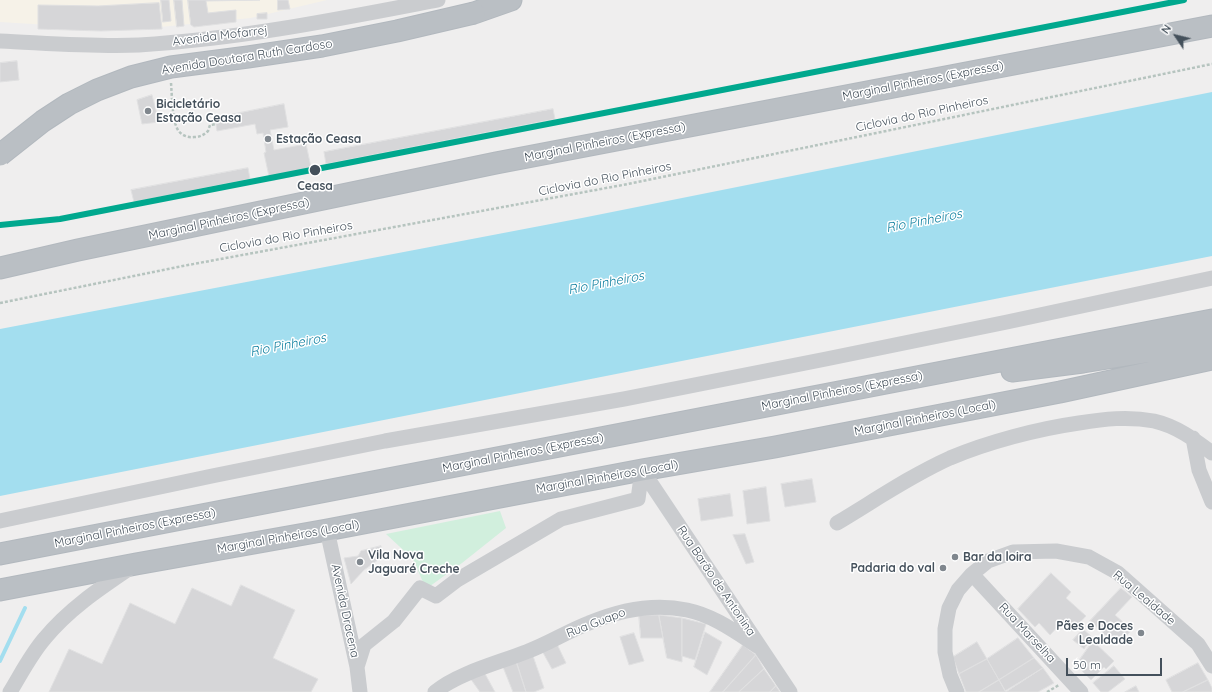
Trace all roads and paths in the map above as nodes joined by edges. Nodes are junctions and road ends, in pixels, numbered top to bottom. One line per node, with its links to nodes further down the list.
1 (438, 0): 4 (street, Avenida Mofarrej)
2 (511, 0): 8 (highway, Avenida Doutora Ruth Cardoso, bridge)
3 (1212, 26): 9 (highway, Marginal Pinheiros (Expressa))
4 (0, 41)
5 (1212, 64): 11 (path, Ciclovia do Rio Pinheiros)
6 (171, 79): 7 (path)
7 (216, 124)
8 (0, 155)
9 (0, 268)
10 (1212, 278): 20 (street)
11 (0, 304)
12 (1212, 320): 15 (highway, Marginal Pinheiros (Expressa))
13 (1212, 341): 15 (highway)
14 (1212, 359): 18 (highway, Marginal Pinheiros (Local))
15 (904, 378): 23 (highway, Marginal Pinheiros (Expressa))
16 (1193, 438): 17 (street); 19 (street); 21 (street)
17 (1212, 453)
18 (642, 470): 22 (highway, Marginal Pinheiros (Local)); 27 (street, Rua Barão de Antonina); 29 (street)
19 (1212, 502)
20 (0, 521)
21 (837, 523)
22 (327, 530): 24 (highway, Marginal Pinheiros (Local)); 29 (street, Avenida Dracena)
23 (0, 554)
24 (136, 564): 26 (highway, Marginal Pinheiros (Local)); 30 (street)
25 (972, 574): 28 (street, Rua Lealdade); 34 (street, Rua Lealdade); 35 (street, Rua Marselha)
26 (0, 590)
27 (759, 647): 32 (street, Rua Guapo); 33 (street, Rua Barão de Antonina)
28 (1212, 666)
29 (357, 667): 31 (street, Avenida Dracena)
30 (10, 692)
31 (360, 692)
32 (435, 692)
33 (790, 692)
34 (957, 692)
35 (1081, 692)

